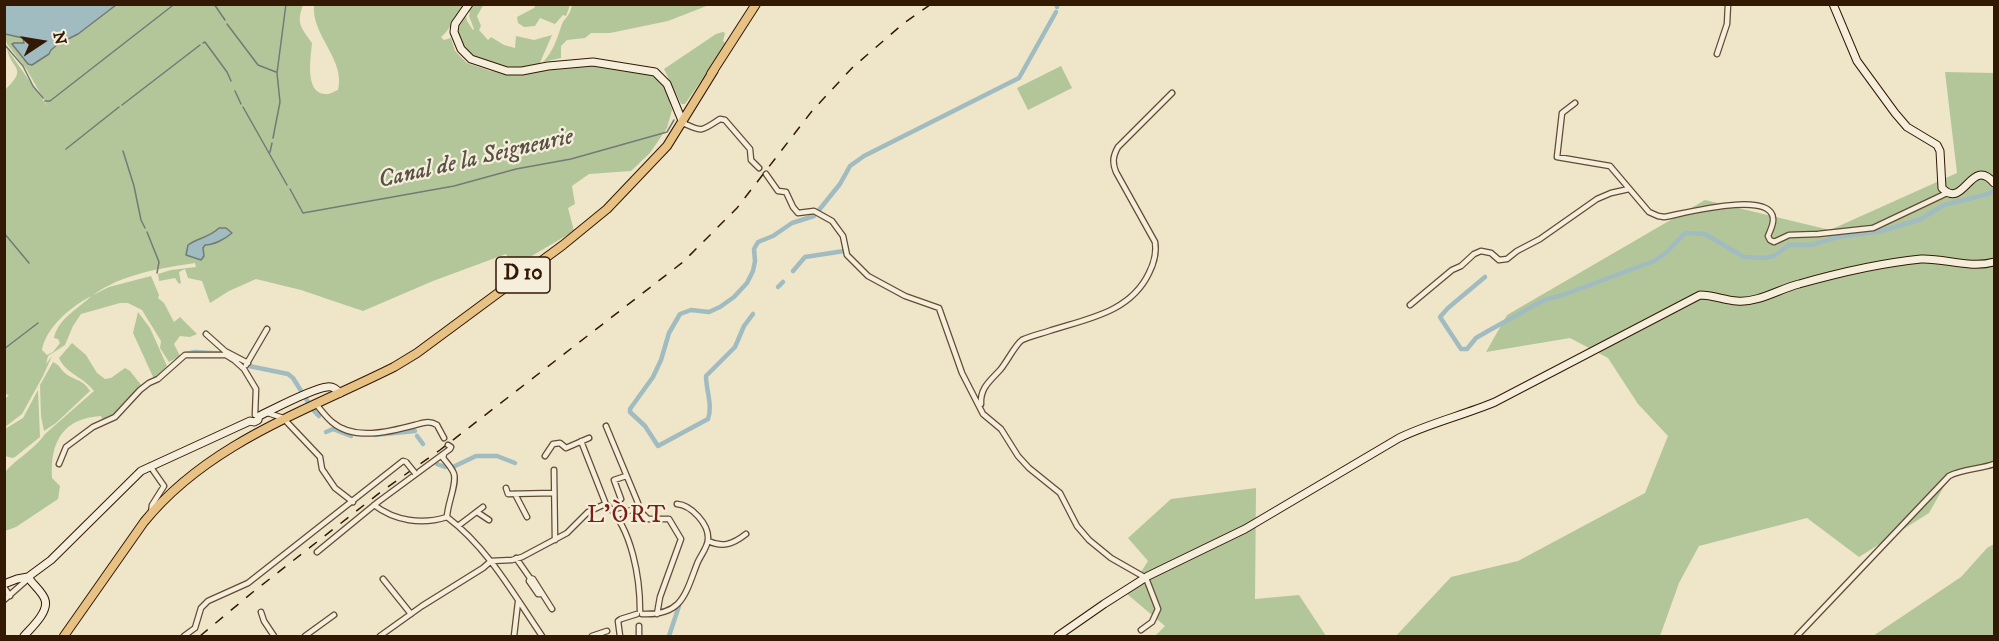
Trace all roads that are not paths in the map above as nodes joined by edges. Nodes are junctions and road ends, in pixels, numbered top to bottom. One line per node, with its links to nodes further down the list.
1 (469, 4): 9 (street)
2 (756, 4): 6 (main road, D 10)
3 (1728, 4): 5 (street)
4 (1833, 4): 15 (street)
5 (1717, 54)
6 (714, 70): 9 (main road, D 10); 9 (main road, D 10)
7 (1172, 93): 24 (street)
8 (1575, 103): 14 (street)
9 (682, 119): 10 (main road, D 10); 10 (main road, D 10); 11 (street)
10 (654, 160): 22 (main road, D 10)
11 (759, 168)
12 (766, 174): 24 (street)
13 (1995, 183): 15 (street)
14 (1629, 189): 15 (street); 17 (street)
15 (1947, 193)
16 (1995, 262): 65 (street)
17 (1410, 305)
18 (267, 328): 20 (street)
19 (206, 334): 20 (street)
20 (248, 363): 21 (street)
21 (244, 369): 26 (street); 35 (street)
22 (340, 393): 23 (main road, D 10); 25 (street)
23 (316, 404): 27 (main road, D 10); 29 (street)
24 (981, 407): 65 (street)
25 (267, 412): 26 (street); 27 (street)
26 (255, 417): 37 (street)
27 (285, 419): 45 (street); 52 (main road, D 10)
28 (606, 426): 40 (street)
29 (444, 438)
30 (589, 438): 31 (street)
31 (581, 441): 34 (street); 46 (street)
32 (448, 445): 33 (street)
33 (444, 454): 39 (street); 54 (street)
34 (545, 456)
35 (59, 464)
36 (1995, 464): 92 (street)
37 (150, 466): 52 (street); 64 (street)
38 (554, 470): 43 (street)
39 (415, 474): 45 (street, bridge); 48 (street)
40 (626, 476): 44 (street); 50 (street)
41 (506, 488): 42 (street)
42 (515, 494): 43 (street); 55 (street)
43 (554, 494): 59 (street)
44 (621, 499)
45 (353, 501): 82 (street)
46 (605, 504): 53 (street); 59 (street)
47 (677, 504): 60 (street)
48 (374, 505): 54 (street); 61 (street)
49 (483, 507): 51 (street)
50 (637, 508): 53 (street); 75 (street)
51 (477, 512): 56 (street); 57 (street)
52 (151, 513): 81 (main road, D 10)
53 (616, 515): 73 (street)
54 (447, 517): 57 (street)
55 (527, 517)
56 (489, 520)
57 (458, 526): 63 (street)
58 (746, 534): 60 (street)
59 (555, 540): 62 (street)
60 (708, 541): 75 (street)
61 (317, 552)
62 (516, 558): 63 (street); 71 (street)
63 (490, 561): 70 (street); 74 (street)
64 (28, 577): 67 (street); 68 (street); 80 (street)
65 (1146, 578): 78 (street); 91 (street)
66 (383, 579): 74 (street)
67 (4, 586): 68 (street)
68 (10, 596): 69 (street)
69 (4, 600)
70 (518, 602): 86 (street); 87 (street)
71 (552, 609)
72 (261, 612): 83 (street)
73 (640, 613): 75 (street); 89 (street)
74 (411, 614): 85 (street)
75 (657, 614)
76 (334, 615): 84 (street)
77 (639, 626): 90 (street)
78 (1142, 630)
79 (607, 631): 88 (street)
80 (24, 636)
81 (64, 636)
82 (184, 636)
83 (274, 636)
84 (305, 636)
85 (380, 636)
86 (514, 636)
87 (542, 636)
88 (592, 636)
89 (620, 636)
90 (639, 636)
91 (1058, 636)
92 (1797, 636)

